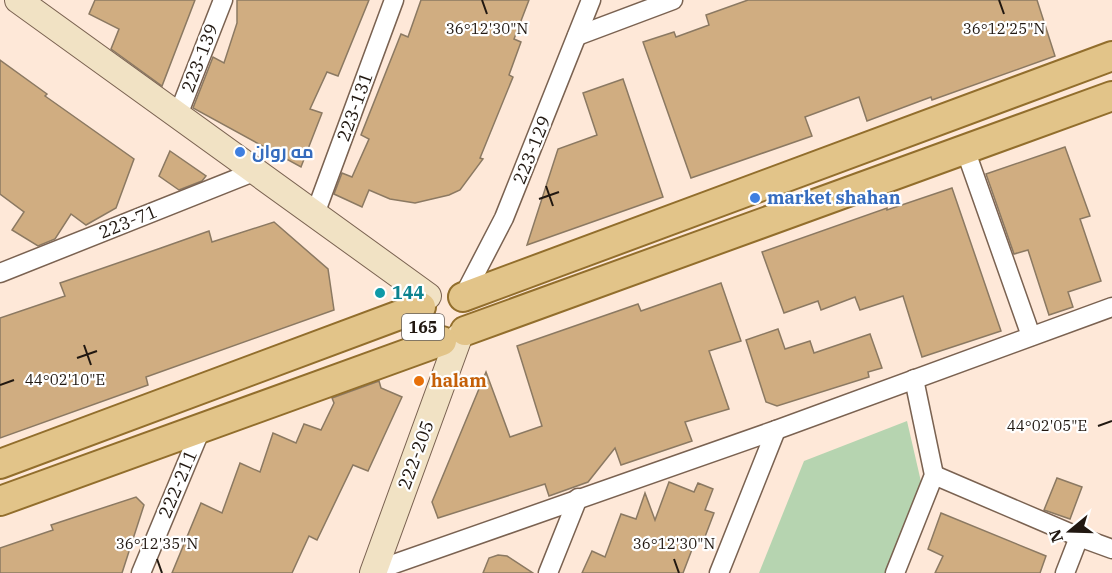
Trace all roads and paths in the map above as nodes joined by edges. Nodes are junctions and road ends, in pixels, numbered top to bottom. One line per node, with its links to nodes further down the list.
1 (18, 0): 9 (street)
2 (223, 0): 9 (street, 223-139)
3 (394, 0): 12 (street, 223-131)
4 (591, 0): 6 (street, 223-129)
5 (673, 0): 6 (street)
6 (577, 36): 15 (street, 223-129)
7 (1112, 56): 15 (main road)
8 (1112, 96): 10 (main road)
9 (178, 115): 11 (street)
10 (965, 149): 18 (main road); 19 (street)
11 (256, 171): 12 (street); 14 (street, 223-71)
12 (315, 214): 16 (street)
13 (0, 255): 14 (street)
14 (8, 270)
15 (463, 297): 16 (main road, 165); 18 (main road, 165)
16 (424, 301): 18 (main road, 165); 23 (main road)
17 (1112, 307): 19 (street)
18 (456, 336): 21 (main road); 29 (street, 222-205)
19 (1031, 336): 20 (street)
20 (914, 379): 22 (street); 24 (street)
21 (201, 429): 26 (main road); 30 (street, 222-211)
22 (776, 430): 25 (street); 32 (street)
23 (0, 465)
24 (934, 475): 27 (street); 33 (street)
25 (578, 498): 29 (street); 31 (street)
26 (0, 501)
27 (1079, 537): 28 (street); 34 (street)
28 (1112, 549)
29 (373, 572)
30 (141, 573)
31 (548, 573)
32 (719, 573)
33 (895, 573)
34 (1065, 573)

